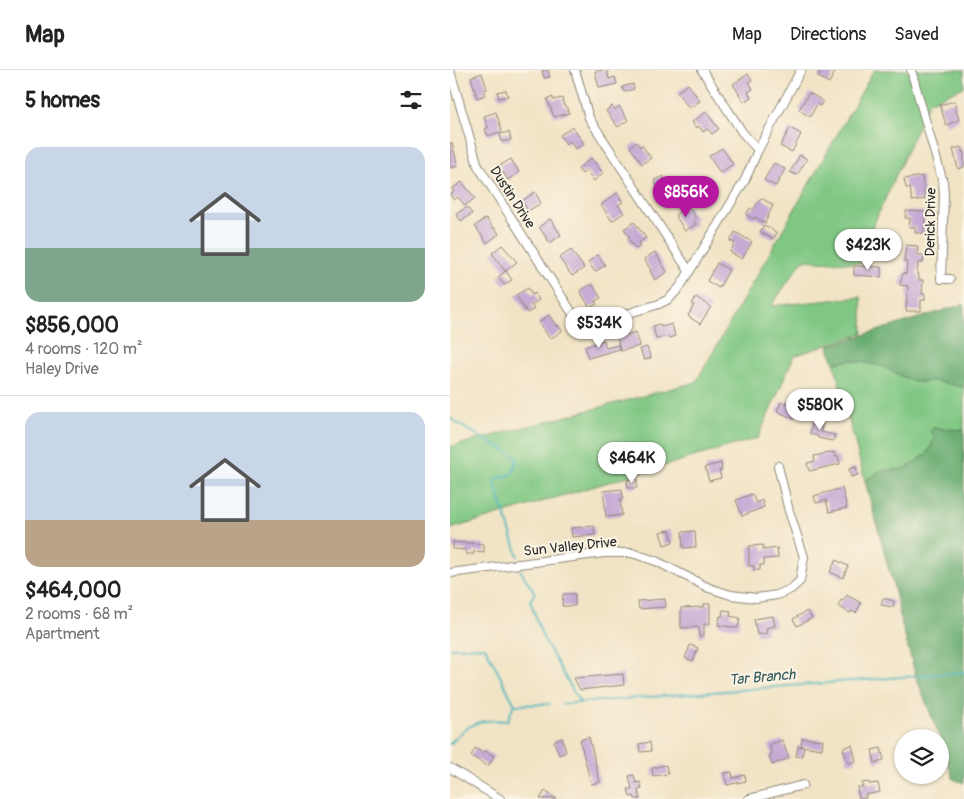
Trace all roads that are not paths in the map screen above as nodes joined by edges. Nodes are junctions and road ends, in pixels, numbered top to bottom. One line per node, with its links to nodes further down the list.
1 (575, 70): 7 (street)
2 (702, 70): 6 (street)
3 (801, 70): 6 (street)
4 (911, 70): 8 (street, Derick Drive)
5 (450, 71): 7 (street, Dustin Drive)
6 (758, 150): 7 (street)
7 (689, 271)
8 (950, 280)
9 (778, 466): 10 (street, Sun Valley Drive)
10 (450, 574)
11 (450, 768): 13 (street)
12 (803, 784): 14 (street)
13 (500, 799)
14 (749, 799)

